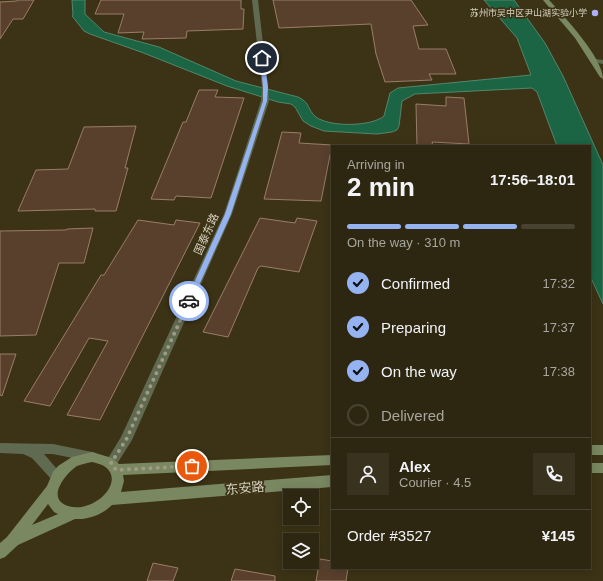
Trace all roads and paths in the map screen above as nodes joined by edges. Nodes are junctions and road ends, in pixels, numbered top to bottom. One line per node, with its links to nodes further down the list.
1 (255, 0): 13 (street, 国泰东路)
2 (546, 0): 4 (main road)
3 (554, 0): 5 (main road)
4 (595, 61): 5 (street); 6 (main road)
5 (603, 61)
6 (603, 77)
7 (0, 448): 8 (street)
8 (22, 448): 11 (street); 16 (street)
9 (591, 450): 10 (main road)
10 (603, 450)
11 (92, 457): 13 (main road); 16 (main road)
12 (331, 460): 13 (main road, 东安路)
13 (113, 466): 19 (main road)
14 (591, 468): 15 (main road)
15 (603, 468)
16 (57, 476): 18 (main road)
17 (331, 481): 19 (main road, 东安路)
18 (51, 490): 20 (main road); 21 (main road)
19 (111, 499): 20 (main road)
20 (72, 514): 21 (main road)
21 (12, 542): 22 (main road)
22 (0, 552)

